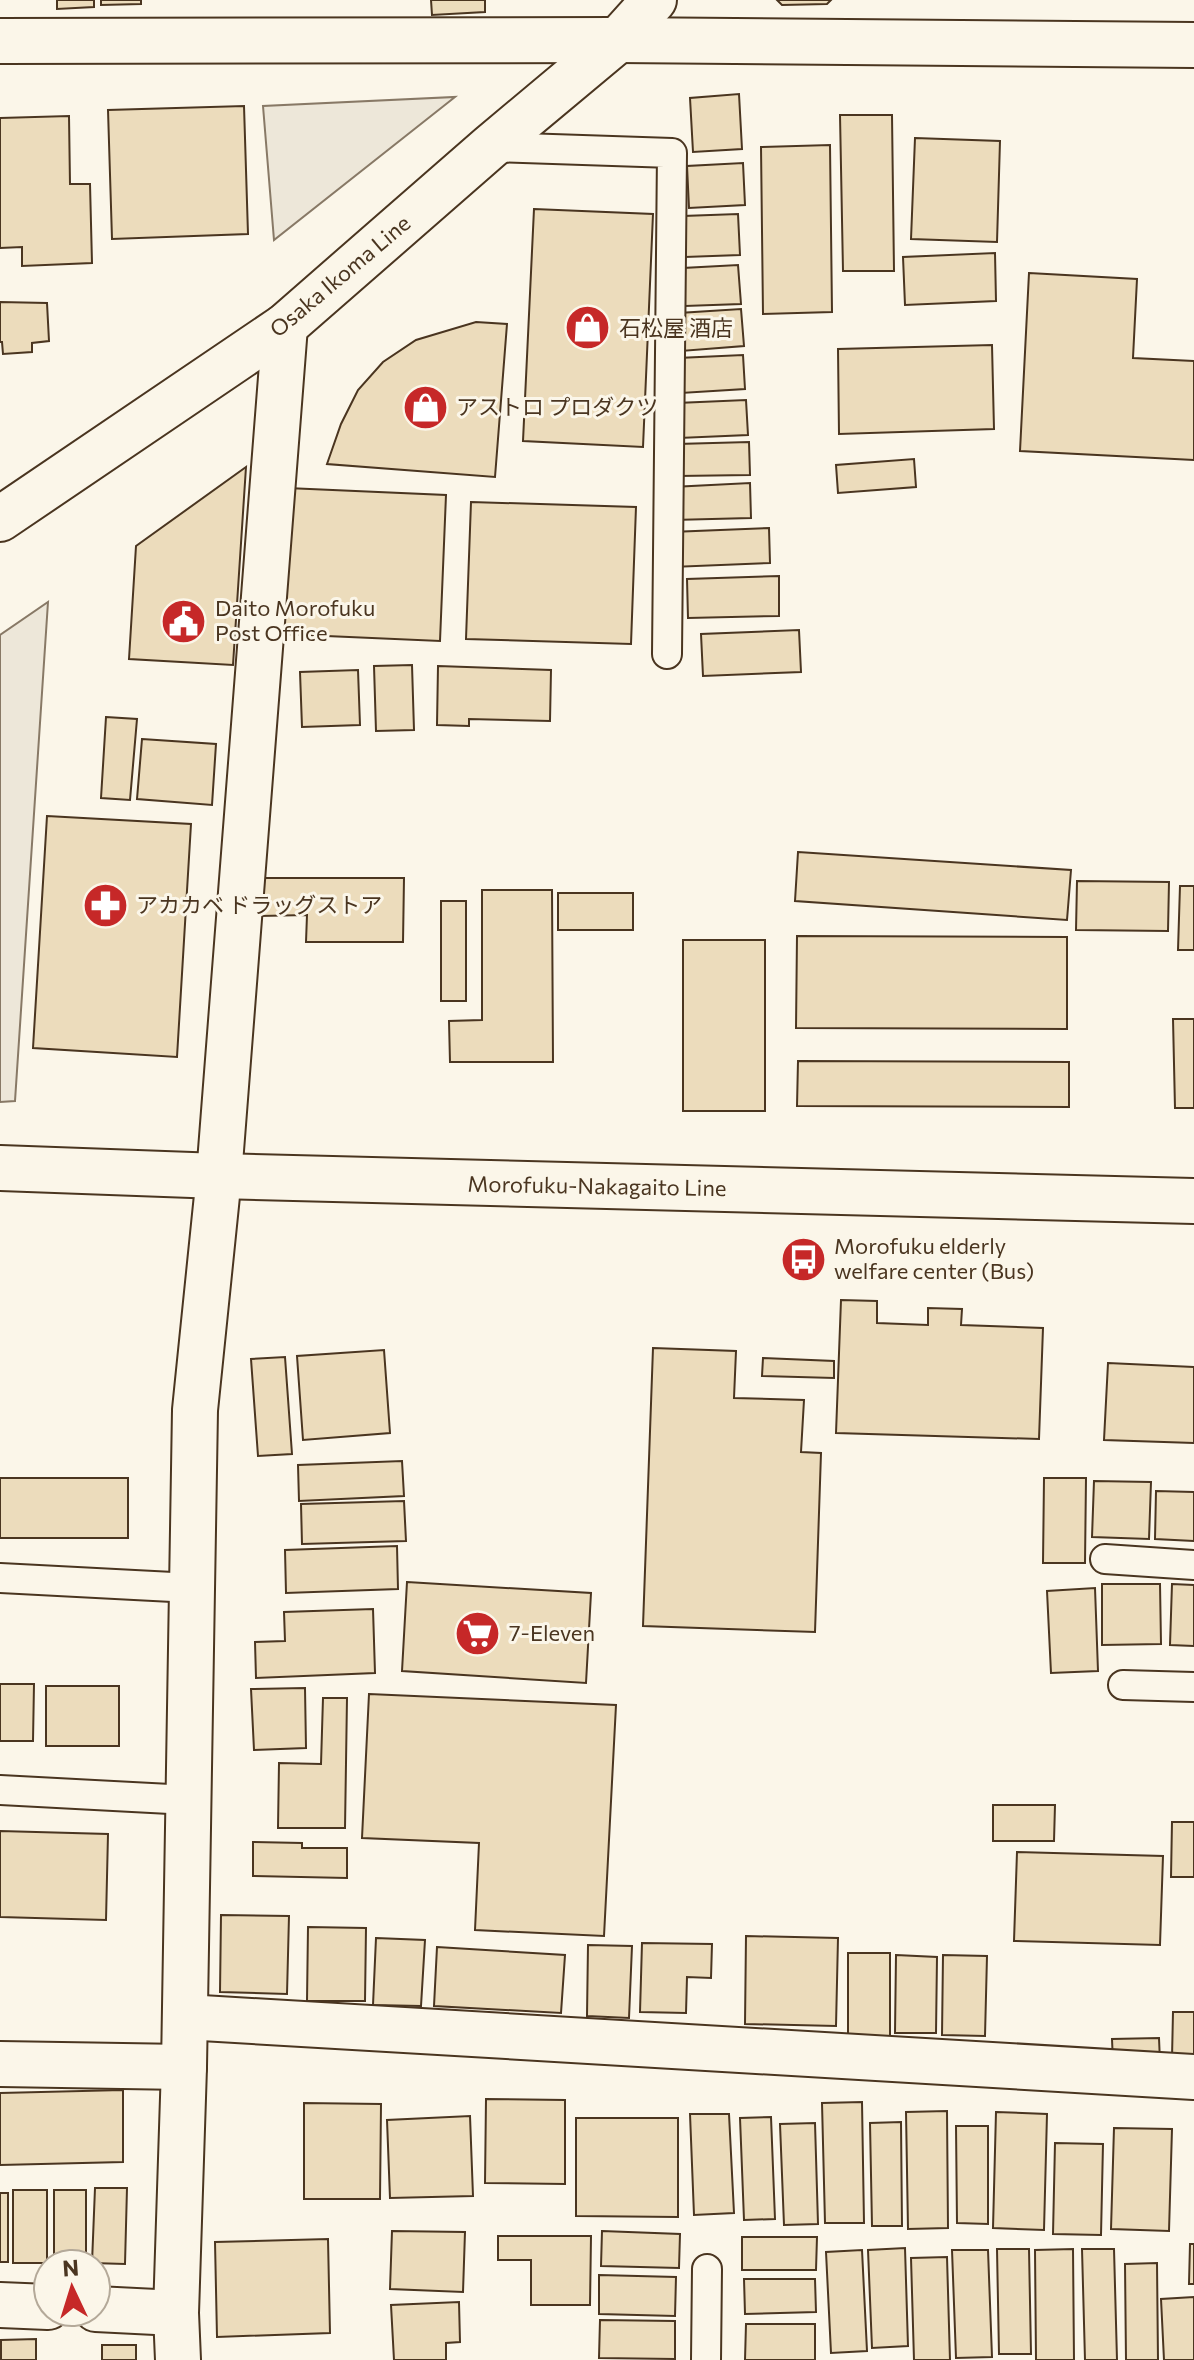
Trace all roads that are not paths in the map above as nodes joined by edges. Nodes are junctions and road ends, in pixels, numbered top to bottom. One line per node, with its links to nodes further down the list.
1 (654, 0): 2 (street, Osaka Ikoma Line)
2 (618, 40): 3 (street); 4 (street); 5 (street, Osaka Ikoma Line)
3 (0, 41)
4 (1194, 45)
5 (490, 147): 6 (street, Osaka Ikoma Line); 8 (lane)
6 (285, 326): 7 (street, Osaka Ikoma Line); 10 (street)
7 (0, 519)
8 (667, 654)
9 (0, 1168): 10 (street, Morofuku-Nakagaito Line)
10 (219, 1176): 11 (street, Morofuku-Nakagaito Line); 15 (street)
11 (1194, 1201)
12 (1105, 1559): 13 (lane)
13 (1194, 1565)
14 (0, 1578): 15 (lane)
15 (192, 1588): 19 (street)
16 (1123, 1685): 17 (lane)
17 (1194, 1687)
18 (0, 1790): 19 (lane)
19 (189, 1800): 20 (street)
20 (185, 2017): 22 (street); 23 (street)
21 (0, 2064): 22 (street)
22 (184, 2067): 28 (street)
23 (1194, 2077)
24 (707, 2269): 30 (lane)
25 (0, 2305): 26 (street)
26 (32, 2306)
27 (112, 2310): 28 (street)
28 (176, 2313): 29 (street)
29 (178, 2360)
30 (706, 2360)

